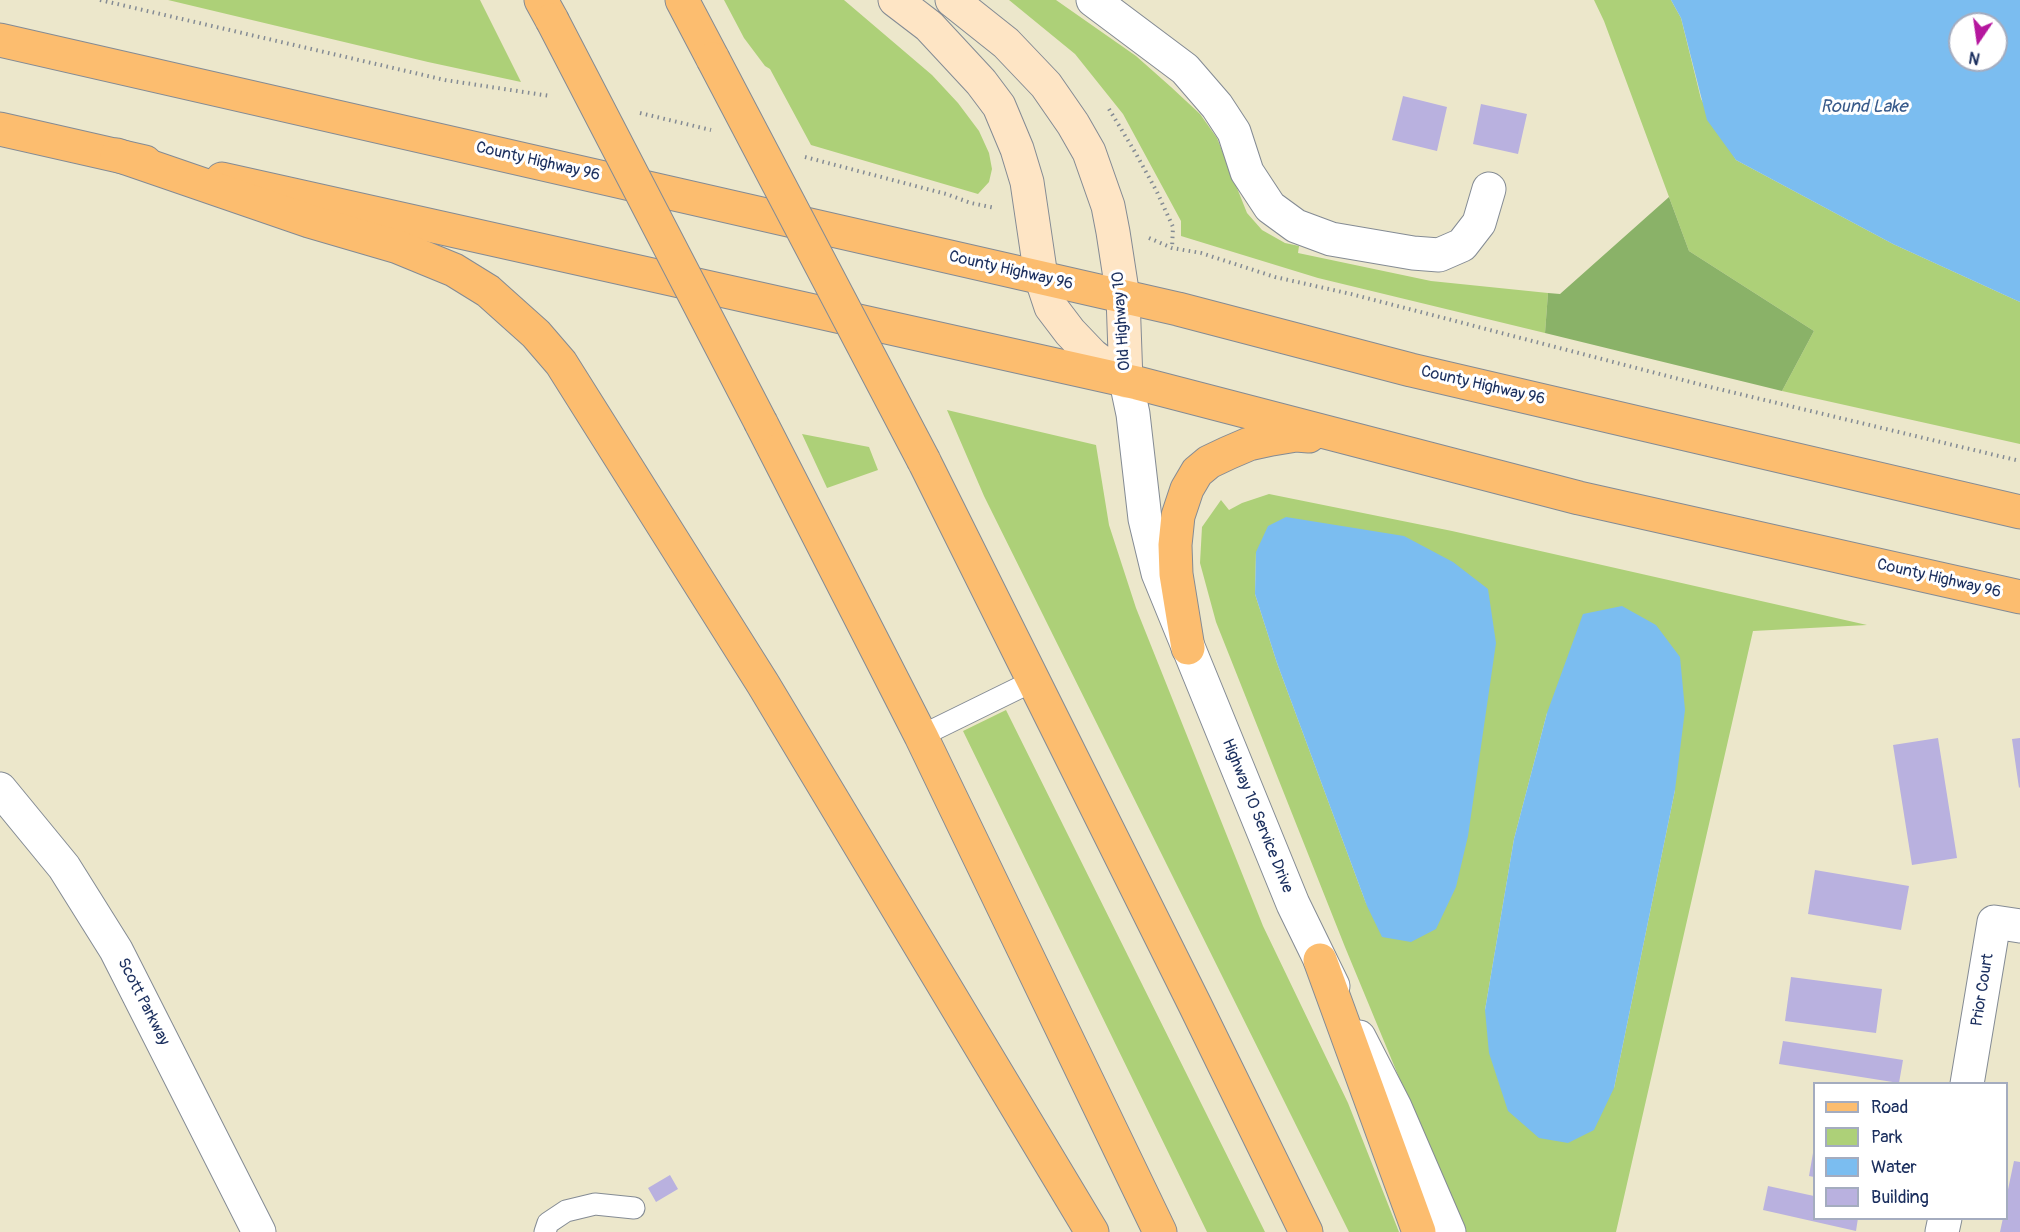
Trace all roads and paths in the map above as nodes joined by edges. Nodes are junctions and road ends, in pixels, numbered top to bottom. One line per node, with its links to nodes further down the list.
1 (100, 0): 8 (path)
2 (682, 0): 25 (main road, bridge)
3 (895, 0): 15 (street, Old Highway 10)
4 (952, 0): 16 (street, Old Highway 10)
5 (1093, 0): 14 (street)
6 (547, 10): 26 (main road, bridge)
7 (0, 40): 17 (main road, County Highway 96)
8 (555, 97)
9 (638, 112): 11 (path)
10 (0, 129): 12 (main road, County Highway 96)
11 (713, 131)
12 (117, 155): 19 (main road, County Highway 96); 34 (main road)
13 (805, 156): 15 (path)
14 (1489, 189)
15 (1033, 216): 17 (street, Old Highway 10)
16 (1113, 232): 18 (street, Old Highway 10); 21 (path)
17 (1041, 277): 18 (main road, County Highway 96); 19 (street, Old Highway 10)
18 (1123, 297): 19 (street, Old Highway 10); 22 (main road, County Highway 96)
19 (1126, 381): 20 (main road, County Highway 96); 24 (street, Highway 10 Service Drive)
20 (1373, 445): 23 (main road, County Highway 96); 24 (main road)
21 (2020, 461)
22 (2020, 512)
23 (2020, 597)
24 (1188, 648): 29 (street, Highway 10 Service Drive)
25 (1033, 681): 26 (lane); 36 (main road)
26 (921, 736): 35 (main road)
27 (0, 789): 32 (street, Scott Parkway)
28 (2020, 926): 30 (street, Prior Court)
29 (1320, 960): 37 (main road); 38 (street, Highway 10 Service Drive)
30 (1967, 1082)
31 (634, 1208): 33 (lane)
32 (259, 1232)
33 (545, 1232)
34 (1092, 1232)
35 (1160, 1232)
36 (1305, 1232)
37 (1419, 1232)
38 (1449, 1232)

